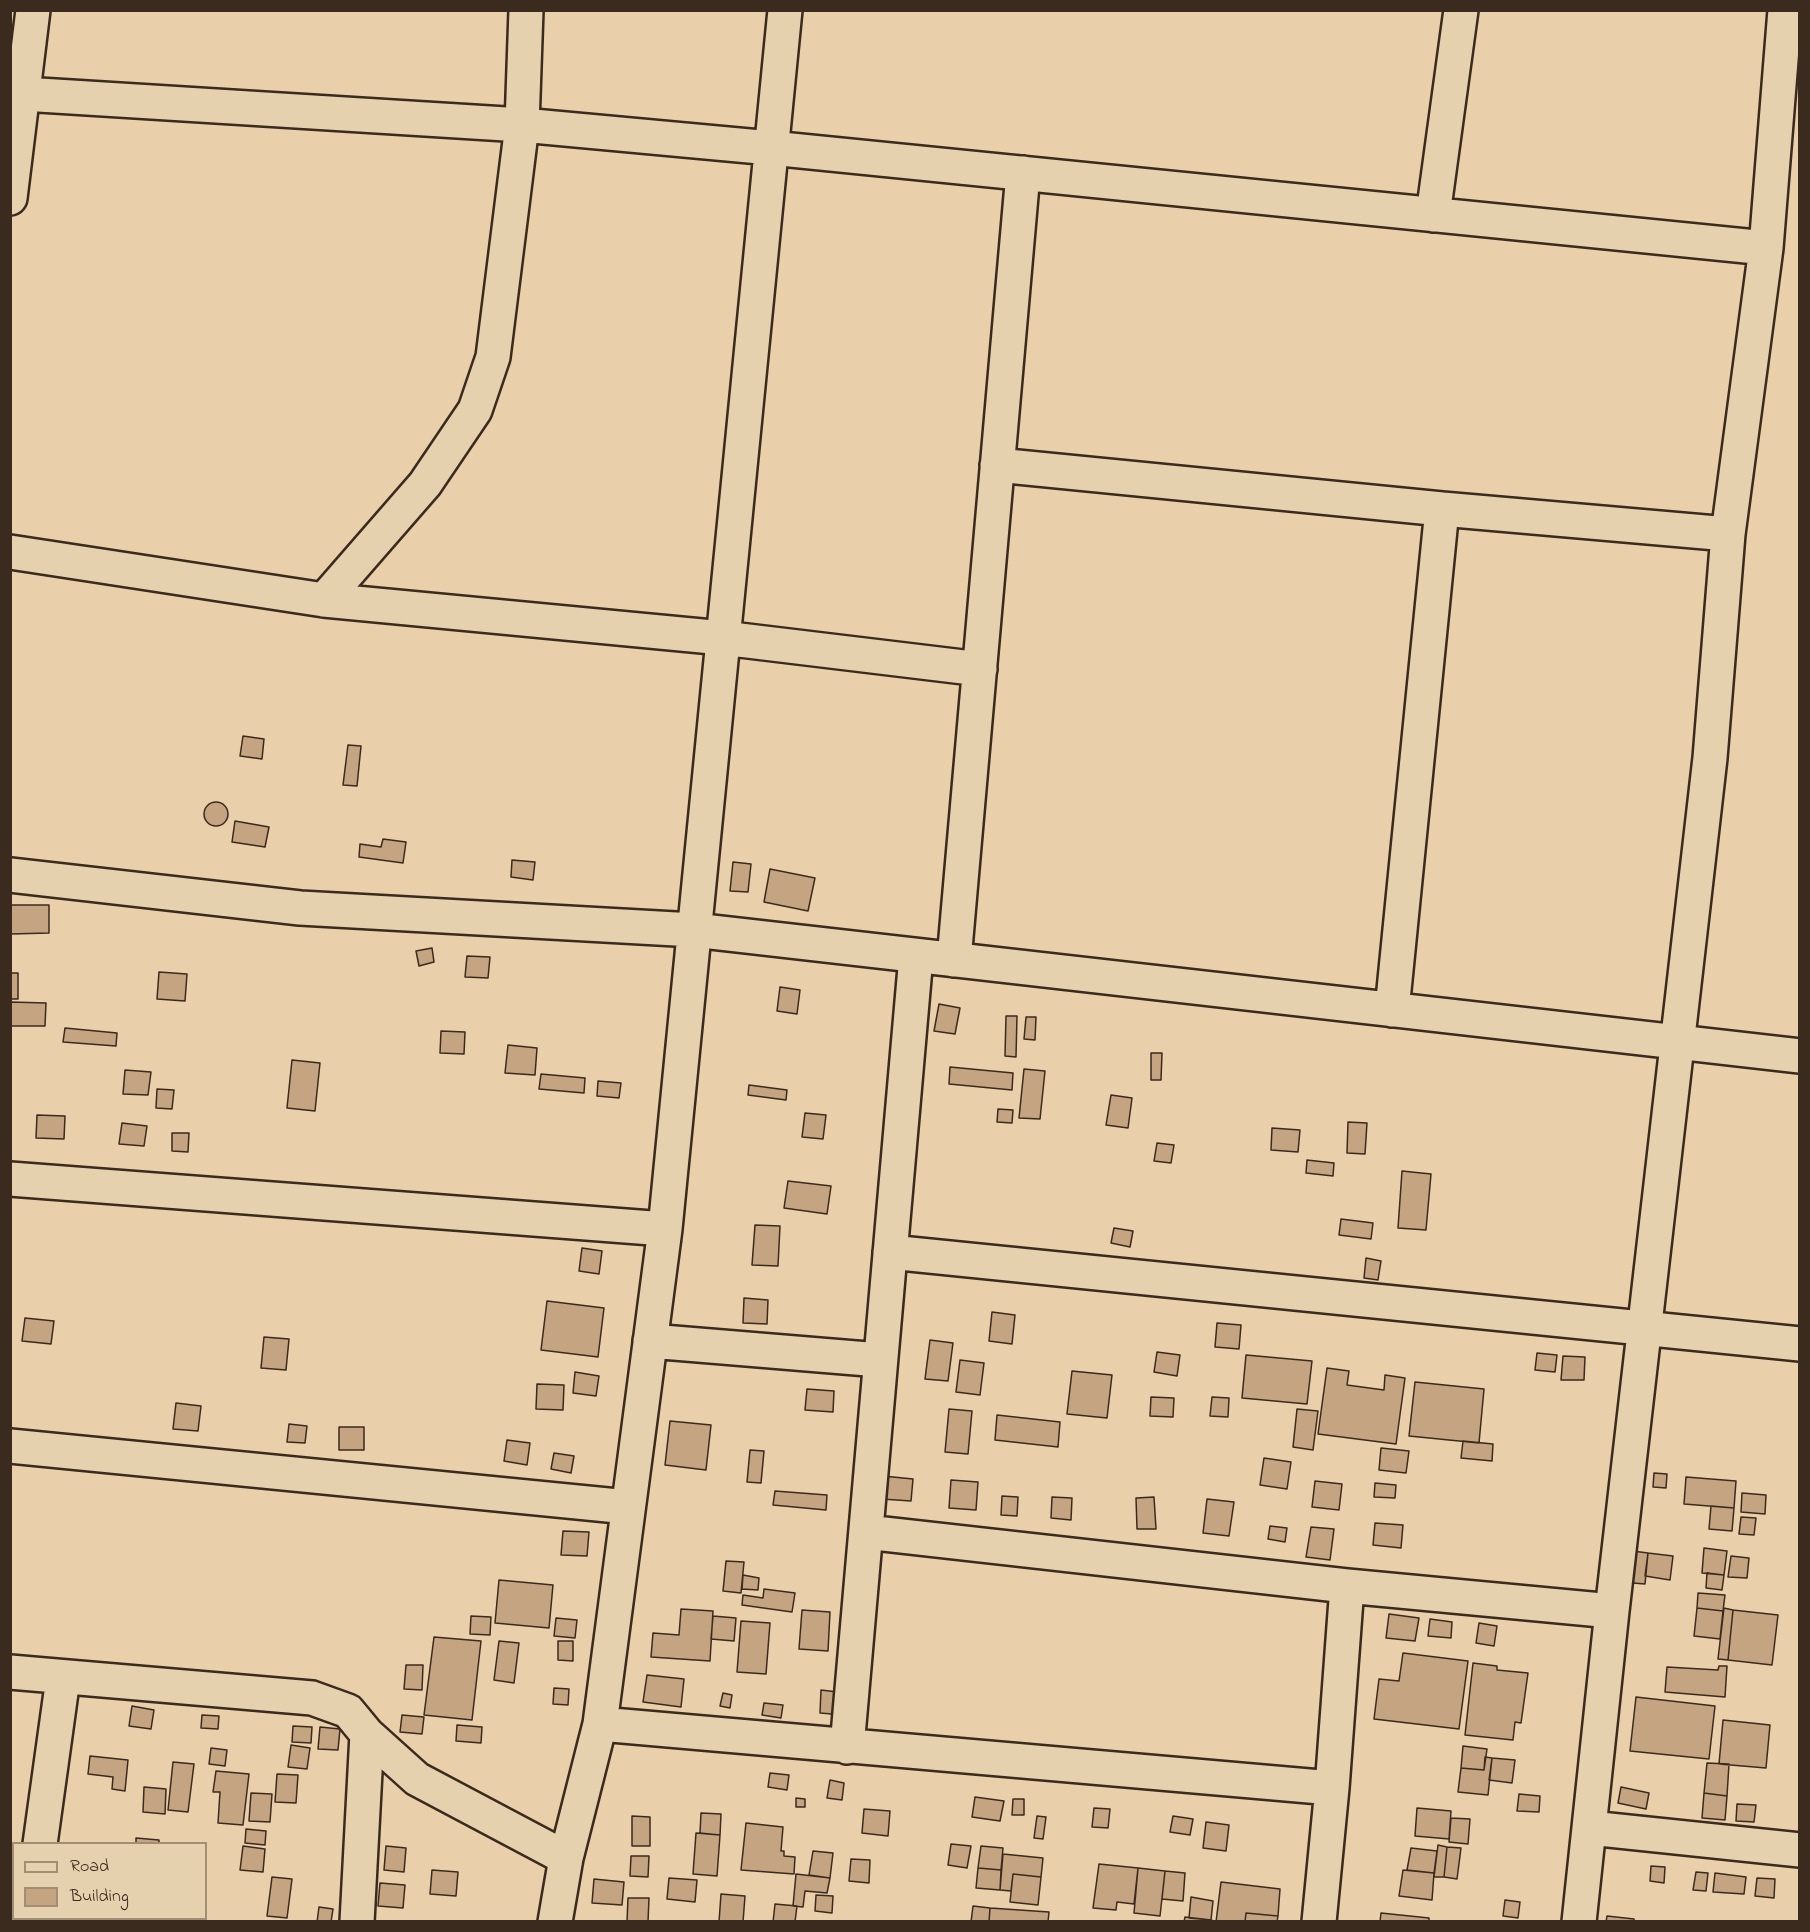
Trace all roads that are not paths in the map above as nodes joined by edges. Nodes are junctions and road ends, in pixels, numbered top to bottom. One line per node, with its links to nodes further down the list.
1 (33, 10): 6 (street)
2 (526, 10): 7 (street)
3 (785, 10): 8 (street)
4 (1461, 10): 11 (street)
5 (1785, 10): 12 (street)
6 (23, 94): 7 (street); 10 (street)
7 (522, 125): 8 (street); 17 (street)
8 (771, 148): 9 (street); 18 (street)
9 (1023, 173): 11 (street); 13 (street)
10 (10, 198)
11 (1433, 214): 12 (street)
12 (1766, 248): 15 (street)
13 (997, 465): 14 (street); 19 (street)
14 (1442, 509): 15 (street); 24 (street)
15 (1728, 534): 25 (street)
16 (10, 552): 17 (street)
17 (324, 600): 18 (street)
18 (723, 638): 19 (street); 21 (street)
19 (980, 669): 23 (street)
20 (10, 875): 21 (street)
21 (694, 930): 22 (street); 28 (street)
22 (916, 956): 23 (street); 29 (street)
23 (954, 960): 24 (street)
24 (1392, 1010): 25 (street)
25 (1677, 1042): 26 (street); 30 (street)
26 (1800, 1056)
27 (10, 1179): 28 (street)
28 (665, 1229): 31 (street)
29 (890, 1252): 30 (street); 33 (street)
30 (1645, 1329): 32 (street); 38 (street)
31 (650, 1341): 33 (street); 35 (street)
32 (1800, 1344)
33 (880, 1360): 36 (street)
34 (10, 1446): 35 (street)
35 (628, 1508): 41 (street)
36 (866, 1532): 37 (street); 43 (street)
37 (1347, 1586): 38 (street); 44 (street)
38 (1612, 1611): 45 (street)
39 (10, 1672): 40 (street)
40 (63, 1678): 42 (street); 46 (street)
41 (600, 1725): 43 (street); 48 (street)
42 (367, 1734): 48 (street); 49 (street)
43 (847, 1747): 44 (street)
44 (1332, 1788): 51 (street)
45 (1590, 1828): 47 (street); 52 (street)
46 (40, 1842)
47 (1800, 1851)
48 (566, 1858): 50 (street)
49 (357, 1922)
50 (555, 1922)
51 (1319, 1922)
52 (1579, 1922)

